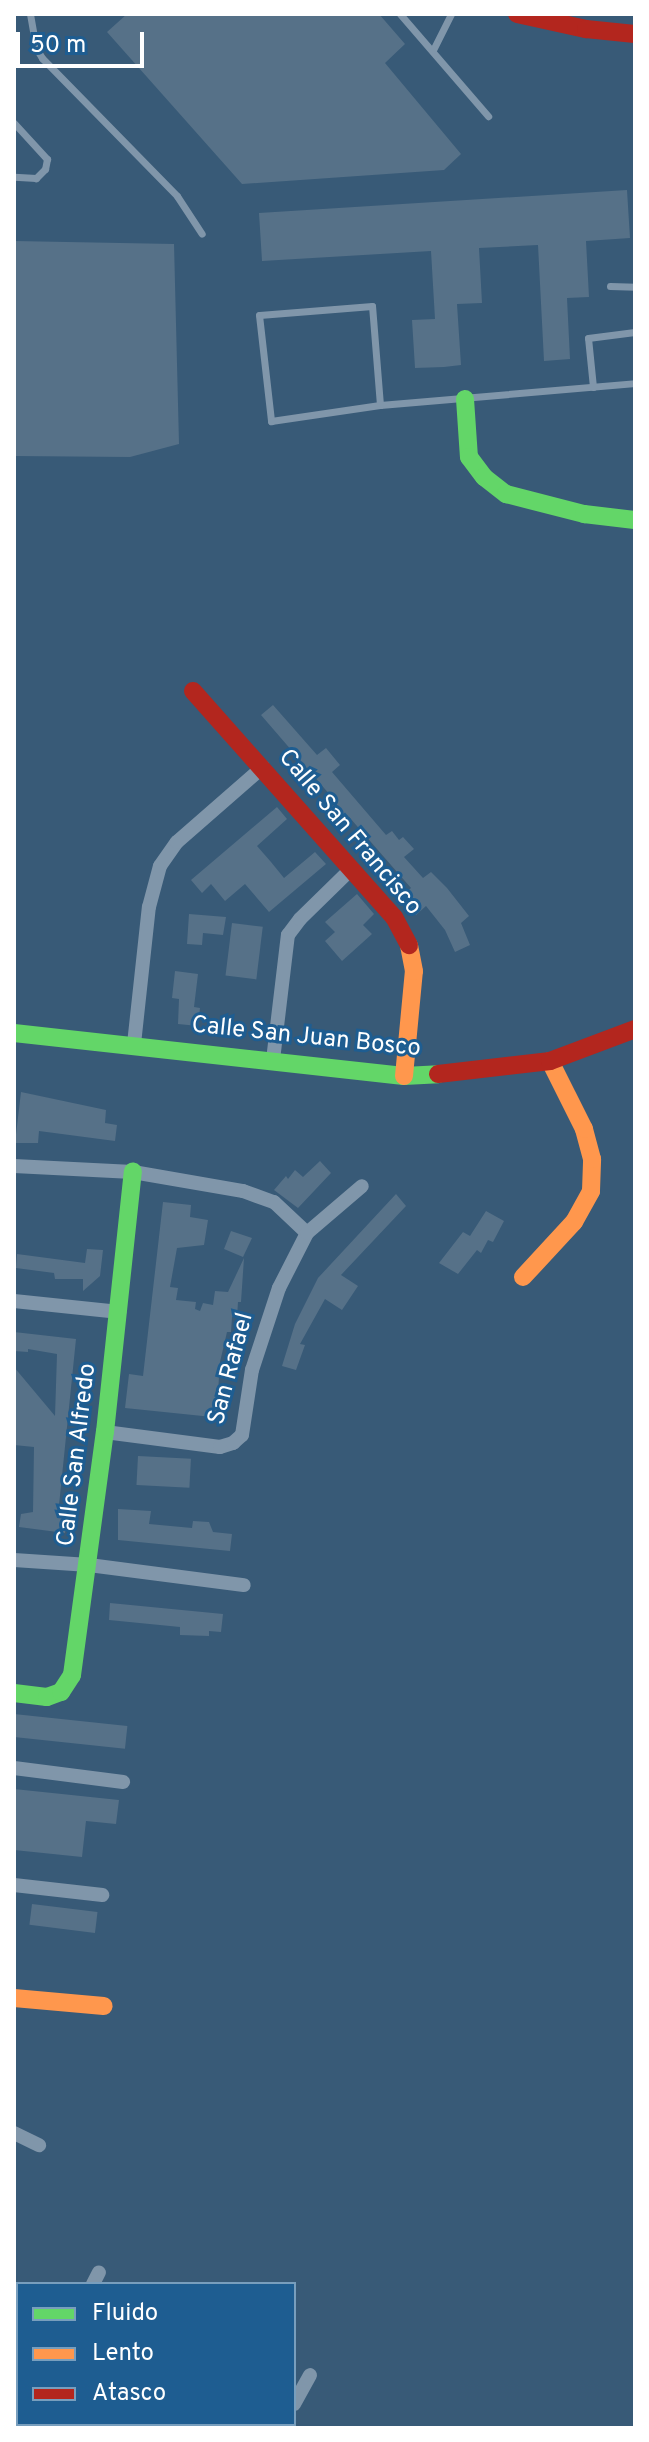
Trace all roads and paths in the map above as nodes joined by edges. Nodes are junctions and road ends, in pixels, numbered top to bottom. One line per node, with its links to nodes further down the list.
1 (30, 14): 10 (lane)
2 (400, 14): 6 (lane)
3 (451, 14): 6 (lane)
4 (517, 14): 5 (street)
5 (635, 34)
6 (433, 50): 7 (lane)
7 (488, 116)
8 (14, 123): 9 (lane)
9 (14, 177)
10 (202, 234)
11 (610, 286): 12 (lane)
12 (635, 287)
13 (635, 332): 15 (lane)
14 (635, 383): 15 (lane)
15 (593, 387): 16 (lane)
16 (465, 399): 17 (lane); 18 (street)
17 (380, 405): 17 (lane)
18 (635, 520)
19 (193, 691): 20 (street, Calle San Francisco)
20 (263, 767): 21 (street, Calle San Francisco); 24 (street)
21 (352, 868): 25 (street); 27 (street, Calle San Francisco)
22 (635, 1029): 26 (street, Calle San Juan Bosco)
23 (14, 1033): 24 (street, Calle San Juan Bosco)
24 (134, 1044): 25 (street, Calle San Juan Bosco)
25 (273, 1060): 27 (street, Calle San Juan Bosco)
26 (550, 1061): 27 (street, Calle San Juan Bosco); 32 (street)
27 (404, 1076)
28 (14, 1166): 29 (street)
29 (133, 1172): 31 (street); 34 (street, Calle San Alfredo)
30 (362, 1186): 31 (street)
31 (307, 1233): 35 (street, San Rafael)
32 (523, 1277)
33 (14, 1301): 34 (street)
34 (119, 1312): 35 (street, Calle San Alfredo)
35 (105, 1432): 37 (street, Calle San Alfredo)
36 (14, 1560): 37 (street)
37 (89, 1565): 38 (street); 39 (street, Calle San Alfredo)
38 (244, 1585)
39 (14, 1693)
40 (14, 1768): 41 (street)
41 (123, 1782)
42 (14, 1885): 43 (street)
43 (102, 1895)
44 (14, 1998): 45 (street)
45 (104, 2006)
46 (14, 2133): 47 (street)
47 (39, 2145)
48 (310, 2375): 49 (street)
49 (296, 2400)

